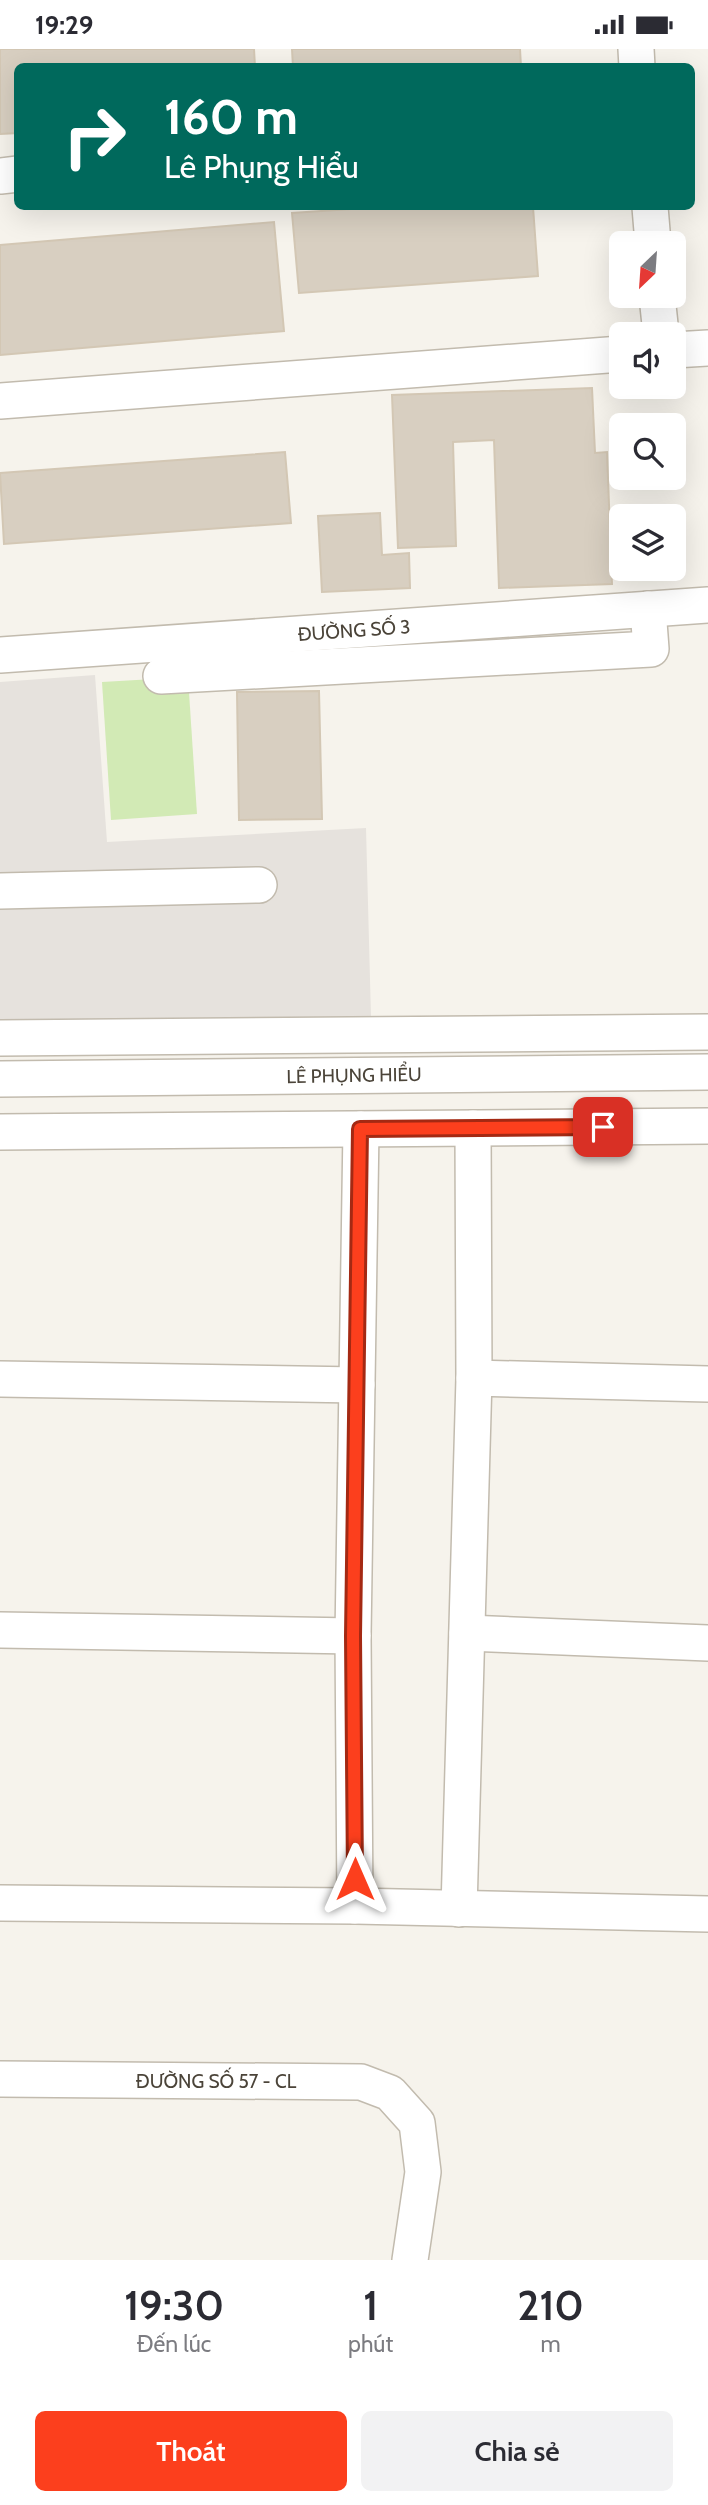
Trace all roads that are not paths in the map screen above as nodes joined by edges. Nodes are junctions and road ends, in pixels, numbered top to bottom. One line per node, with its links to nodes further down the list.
1 (650, 210): 2 (street)
2 (652, 231)
3 (708, 348): 4 (street)
4 (686, 349)
5 (609, 355): 6 (street)
6 (0, 401)
7 (708, 605): 8 (street, ĐƯỜNG SỐ 3)
8 (648, 609): 9 (street, ĐƯỜNG SỐ 3); 10 (street)
9 (0, 655)
10 (161, 676)
11 (259, 885): 12 (street)
12 (0, 891)
13 (708, 1033): 14 (street, LÊ PHỤNG HIỂU)
14 (0, 1038)
15 (708, 1072): 16 (street, LÊ PHỤNG HIỂU)
16 (0, 1079)
17 (708, 1107): 18 (street, LÊ PHỤNG HIỂU)
18 (0, 1113)
19 (708, 1126): 20 (street)
20 (472, 1128): 21 (street); 23 (street)
21 (360, 1129): 22 (street); 26 (street)
22 (0, 1132)
23 (474, 1378): 25 (street); 28 (street)
24 (0, 1379): 26 (street)
25 (708, 1384)
26 (357, 1385): 29 (street)
27 (0, 1630): 29 (street)
28 (467, 1633): 30 (street); 33 (street)
29 (353, 1636): 32 (street)
30 (708, 1643)
31 (0, 1903): 32 (street)
32 (355, 1906): 33 (street)
33 (459, 1909): 34 (street)
34 (708, 1914)
35 (0, 2079): 36 (street, ĐƯỜNG SỐ 57 - CL)
36 (410, 2260)

